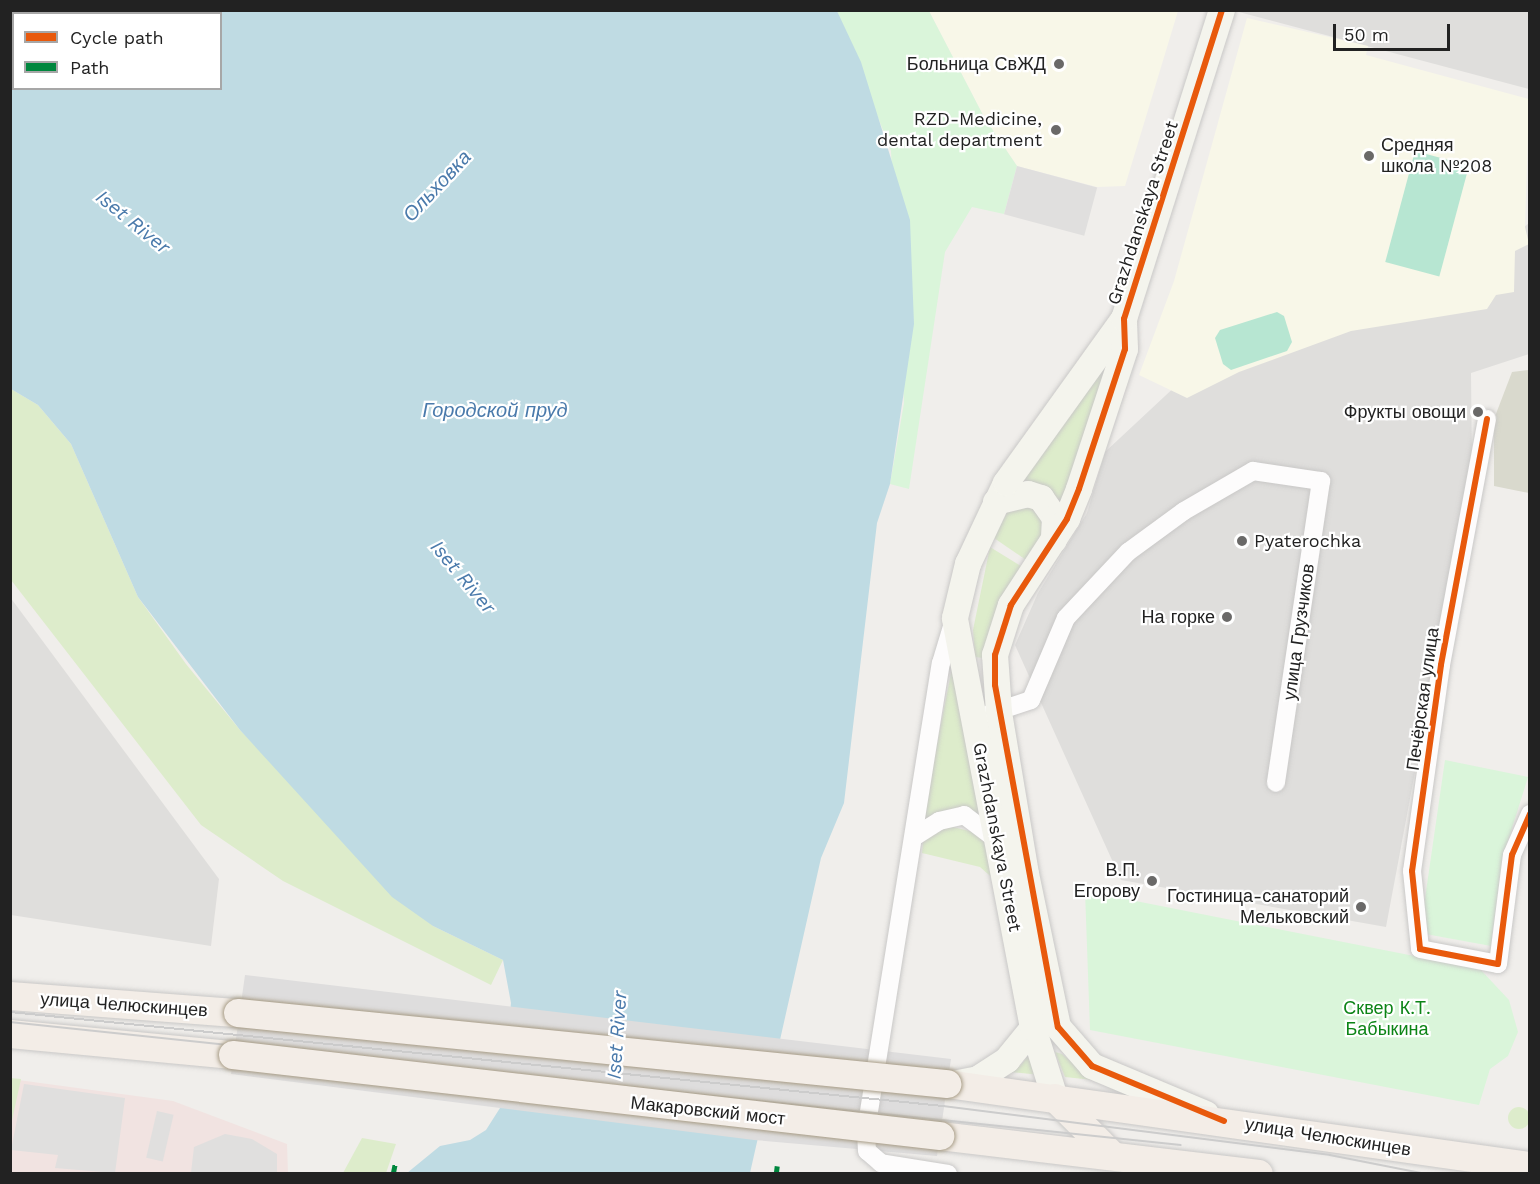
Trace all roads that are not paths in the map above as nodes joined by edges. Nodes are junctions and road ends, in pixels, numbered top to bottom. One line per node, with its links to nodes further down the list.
1 (1222, 10): 2 (street, Grazhdanskaya Street)
2 (1124, 319): 4 (street, Grazhdanskaya Street); 5 (street, Grazhdanskaya Street)
3 (1487, 419): 10 (street, Печёрская улица)
4 (996, 502): 5 (street); 6 (street, Grazhdanskaya Street)
5 (1054, 540): 7 (street, Grazhdanskaya Street)
6 (955, 618): 8 (street, Grazhdanskaya Street); 11 (street)
7 (999, 712): 8 (street); 9 (street, улица Грузчиков); 19 (street, Grazhdanskaya Street)
8 (972, 716): 12 (street, Grazhdanskaya Street)
9 (1276, 783)
10 (1530, 814)
11 (917, 835): 12 (street); 22 (street)
12 (1000, 845): 14 (street, Grazhdanskaya Street)
13 (10, 996): 17 (main road, улица Челюскинцев, bridge)
14 (1033, 1028): 17 (street); 18 (street, Grazhdanskaya Street)
15 (10, 1034): 16 (main road, улица Челюскинцев)
16 (233, 1056): 20 (main road, Макаровский мост, bridge)
17 (950, 1084): 18 (main road)
18 (1055, 1098): 19 (main road, улица Челюскинцев); 20 (main road, Grazhdanskaya Street)
19 (1224, 1121): 21 (main road, улица Челюскинцев)
20 (1111, 1154): 23 (main road)
21 (1530, 1166)
22 (948, 1173)
23 (1260, 1173)

